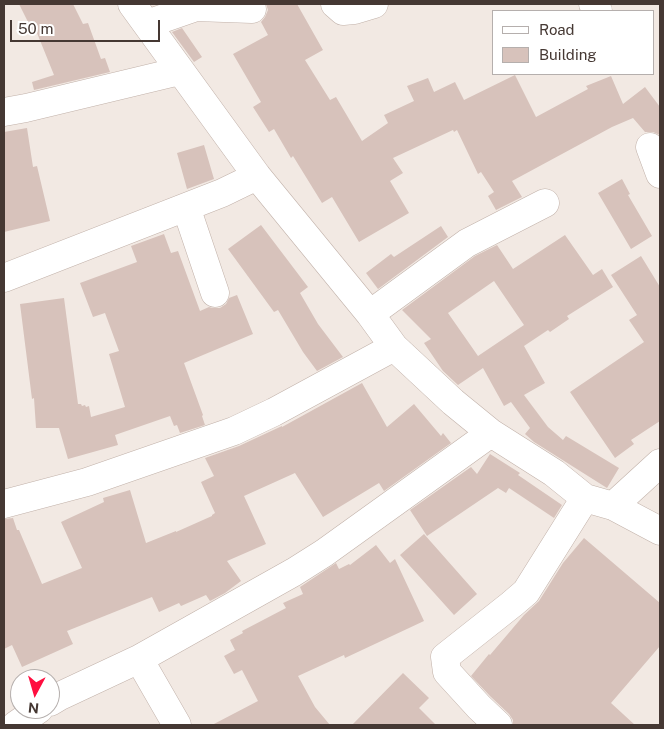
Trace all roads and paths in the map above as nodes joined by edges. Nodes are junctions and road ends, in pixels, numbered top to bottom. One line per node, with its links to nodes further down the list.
1 (335, 4): 2 (street)
2 (374, 4)
3 (252, 9): 4 (street)
4 (139, 14): 5 (street)
5 (180, 72): 6 (street); 9 (street)
6 (4, 112)
7 (650, 147): 8 (street)
8 (660, 174)
9 (257, 176): 11 (street); 14 (street)
10 (545, 203): 14 (street)
11 (186, 207): 12 (street); 13 (street)
12 (4, 278)
13 (215, 293)
14 (370, 314): 15 (street)
15 (394, 347): 16 (street); 19 (street)
16 (491, 433): 18 (street); 22 (street)
17 (660, 463): 20 (street)
18 (585, 498): 20 (street); 25 (street)
19 (4, 504)
20 (613, 506): 21 (street)
21 (660, 531)
22 (138, 659): 23 (street); 24 (street)
23 (60, 696)
24 (177, 725)
25 (498, 725)

